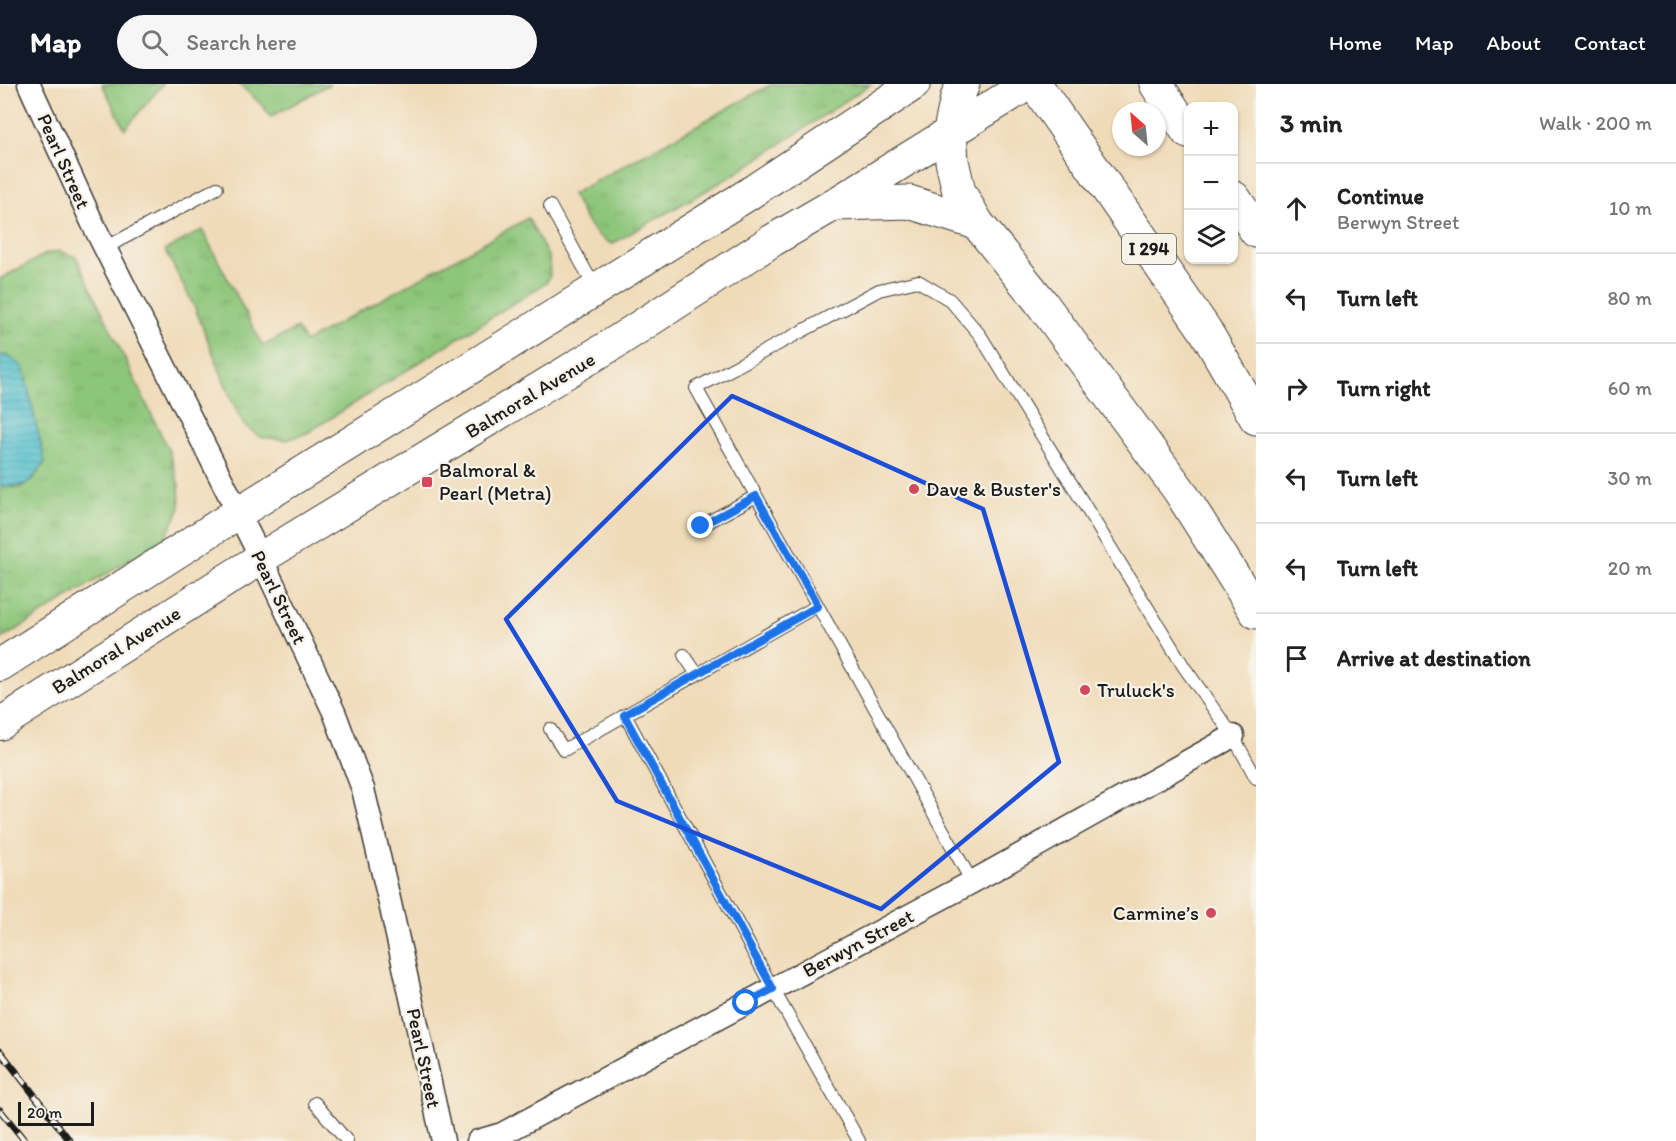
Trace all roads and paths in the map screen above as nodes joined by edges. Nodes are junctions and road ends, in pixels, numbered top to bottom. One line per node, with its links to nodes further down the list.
1 (29, 84): 14 (street, Pearl Street)
2 (914, 84): 15 (street)
3 (1028, 84): 6 (street, Balmoral Avenue)
4 (1035, 84): 16 (highway, I 294)
5 (1156, 84): 7 (highway)
6 (960, 108): 9 (street, Balmoral Avenue); 12 (highway)
7 (1184, 126)
8 (217, 188): 14 (lane)
9 (835, 204): 12 (highway); 20 (street, Balmoral Avenue)
10 (1238, 205): 13 (highway)
11 (550, 206): 15 (lane)
12 (976, 223): 22 (highway)
13 (1256, 231)
14 (105, 248): 18 (street, Pearl Street)
15 (596, 289): 18 (street)
16 (1256, 417)
17 (756, 496): 19 (lane); 21 (lane); 29 (lane)
18 (238, 513): 20 (street, Pearl Street); 24 (street)
19 (701, 526)
20 (261, 558): 27 (street, Balmoral Avenue); 35 (street, Pearl Street)
21 (818, 606): 25 (lane); 31 (lane)
22 (1256, 612)
23 (684, 655): 25 (lane)
24 (0, 664)
25 (697, 674): 26 (lane)
26 (624, 715): 28 (lane); 32 (lane)
27 (0, 724)
28 (550, 729)
29 (1233, 736): 30 (lane); 31 (street, Berwyn Street)
30 (1256, 778)
31 (972, 882): 32 (street, Berwyn Street)
32 (773, 989): 36 (street, Berwyn Street); 37 (lane)
33 (315, 1102): 34 (lane)
34 (347, 1141)
35 (443, 1141)
36 (478, 1141)
37 (859, 1141)

